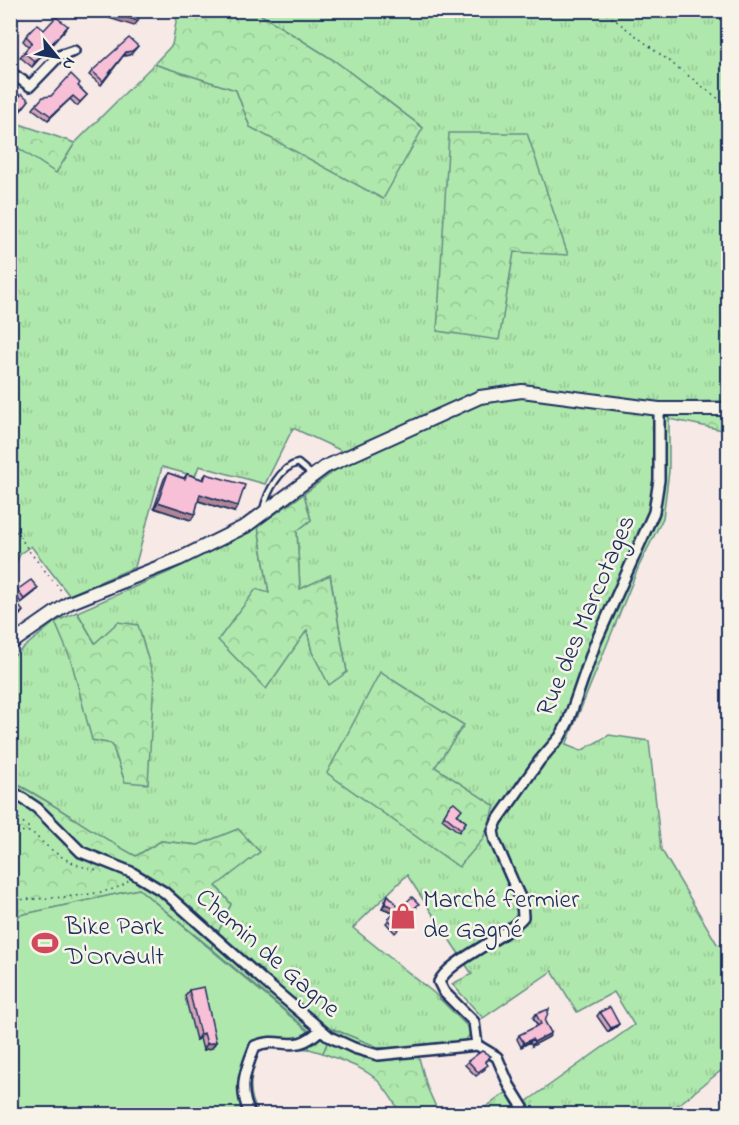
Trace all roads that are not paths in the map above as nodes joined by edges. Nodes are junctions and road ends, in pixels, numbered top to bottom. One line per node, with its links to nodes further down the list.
1 (74, 51): 2 (street)
2 (10, 72)
3 (659, 409): 4 (street); 5 (street); 10 (street, Rue des Marcotages)
4 (729, 410)
5 (312, 477): 6 (street); 6 (lane)
6 (262, 514): 7 (street)
7 (10, 644)
8 (10, 790): 9 (street, Chemin de Gagne)
9 (320, 1030): 10 (street, Chemin de Gagne); 11 (street)
10 (477, 1045): 12 (street)
11 (250, 1114)
12 (527, 1114)

